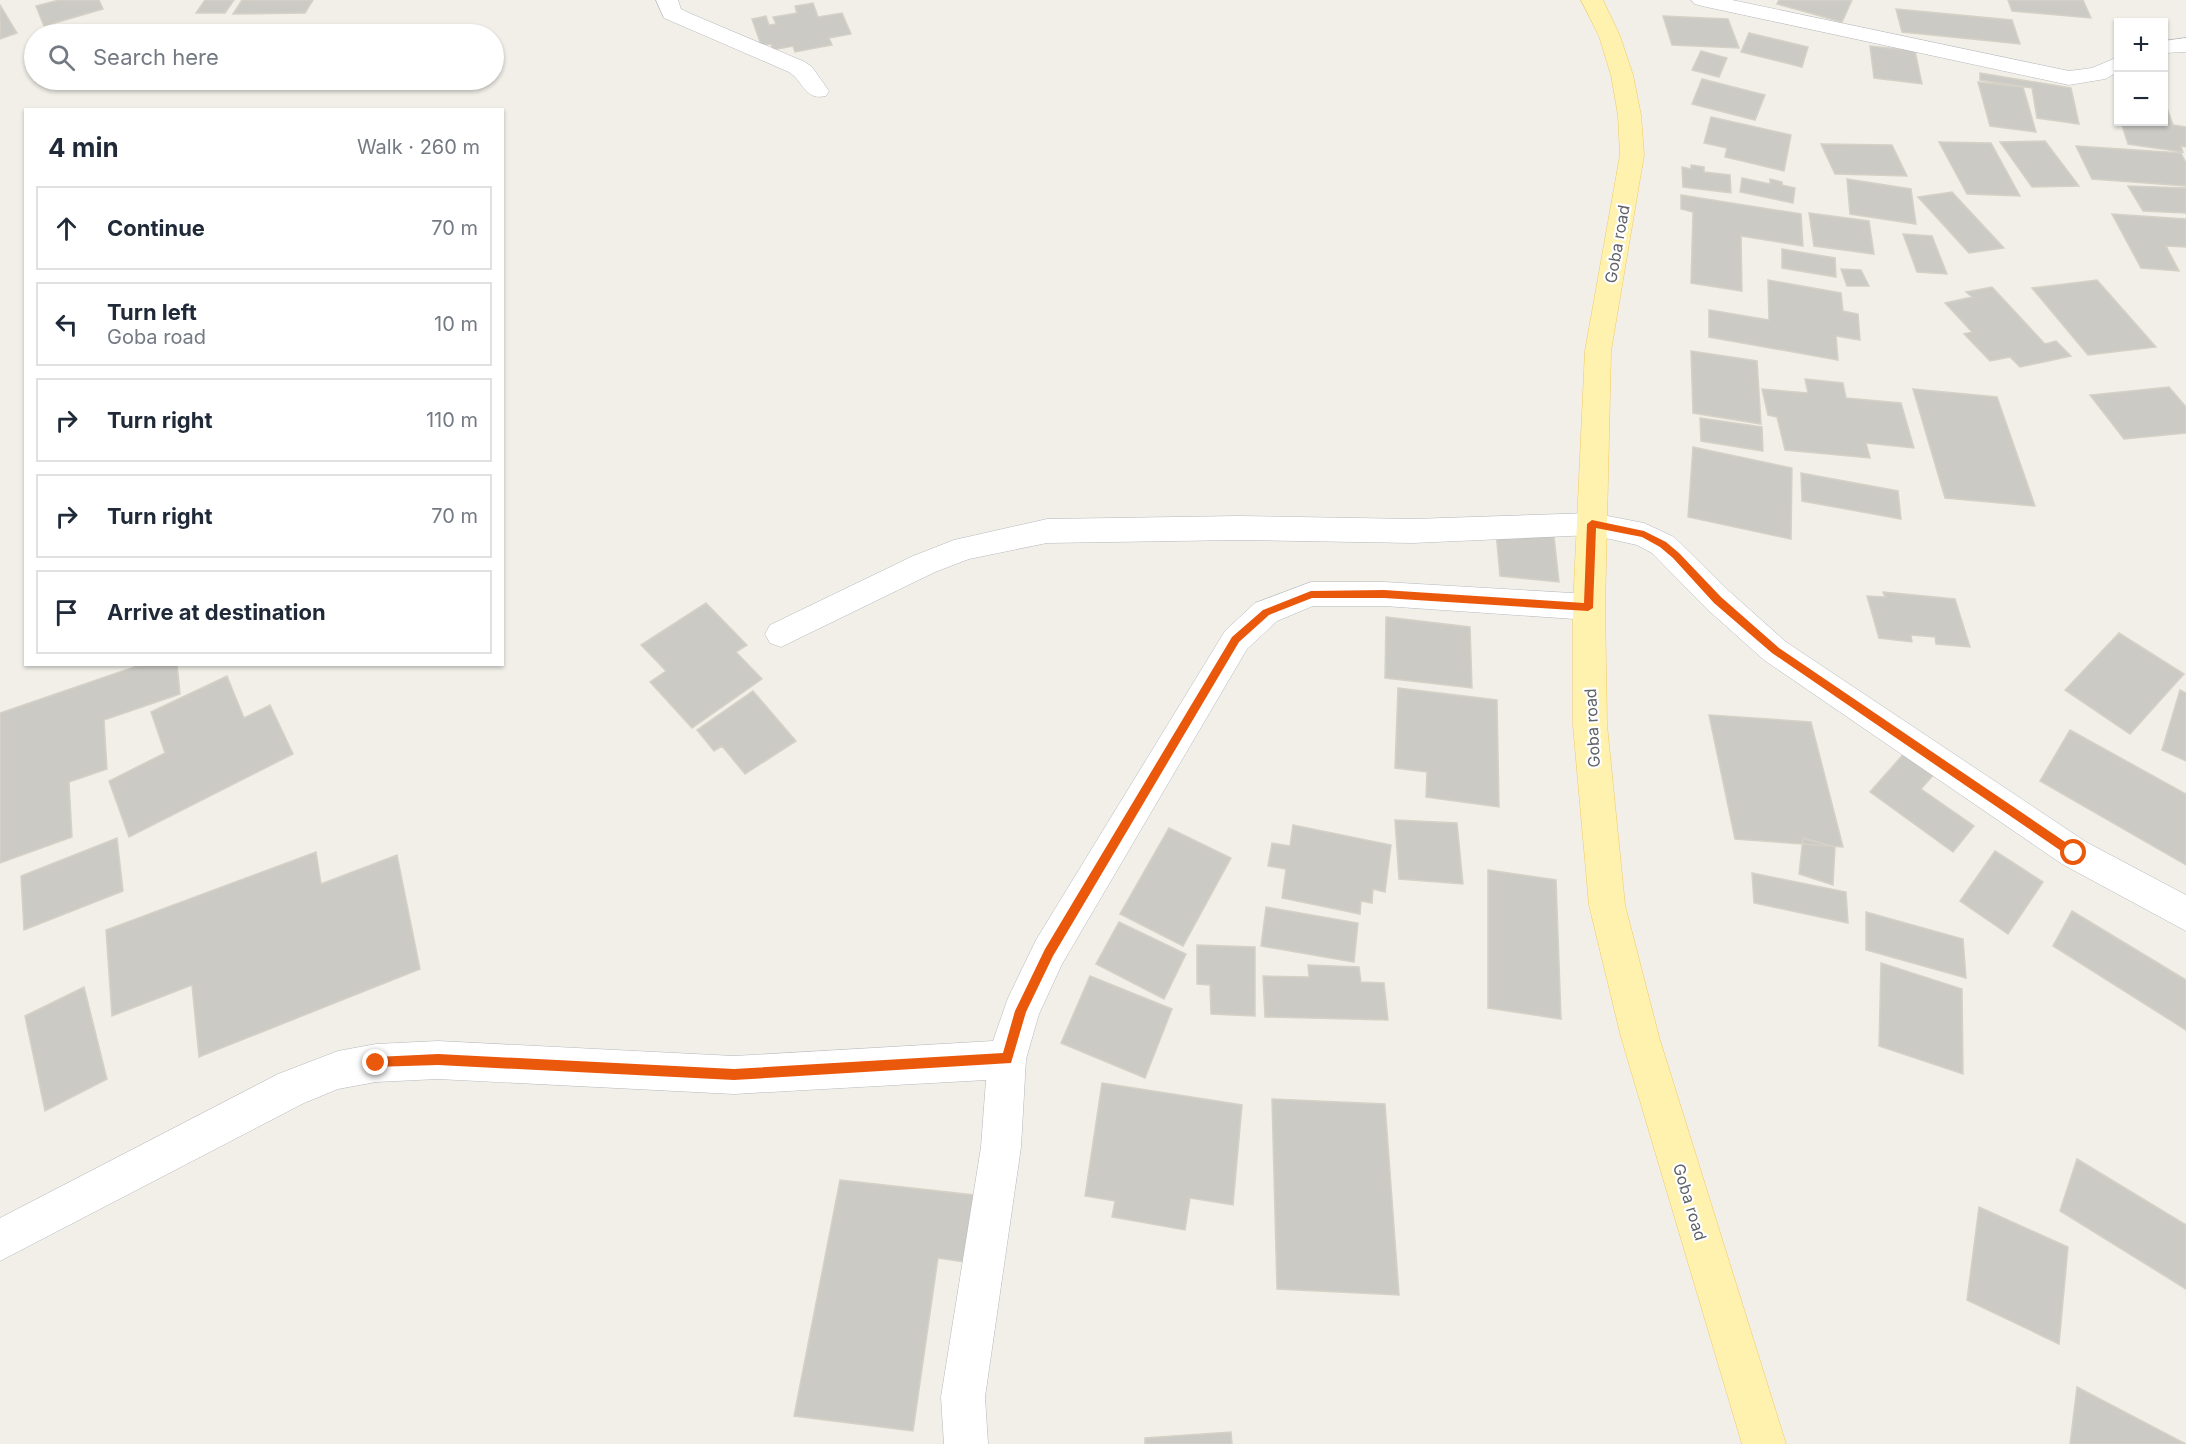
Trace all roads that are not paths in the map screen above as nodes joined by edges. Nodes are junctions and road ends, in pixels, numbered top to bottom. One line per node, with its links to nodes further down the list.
1 (667, 0): 7 (street)
2 (1592, 0): 8 (main road, Goba road)
3 (1702, 0): 6 (street)
4 (2186, 45): 5 (street)
5 (2168, 47)
6 (2114, 66)
7 (818, 91)
8 (1592, 524): 9 (main road, Goba road); 10 (street); 11 (street)
9 (1588, 608): 12 (street); 15 (main road, Goba road)
10 (780, 634)
11 (2186, 915)
12 (1007, 1059): 13 (street); 14 (street)
13 (0, 1240)
14 (966, 1444)
15 (1764, 1444)

